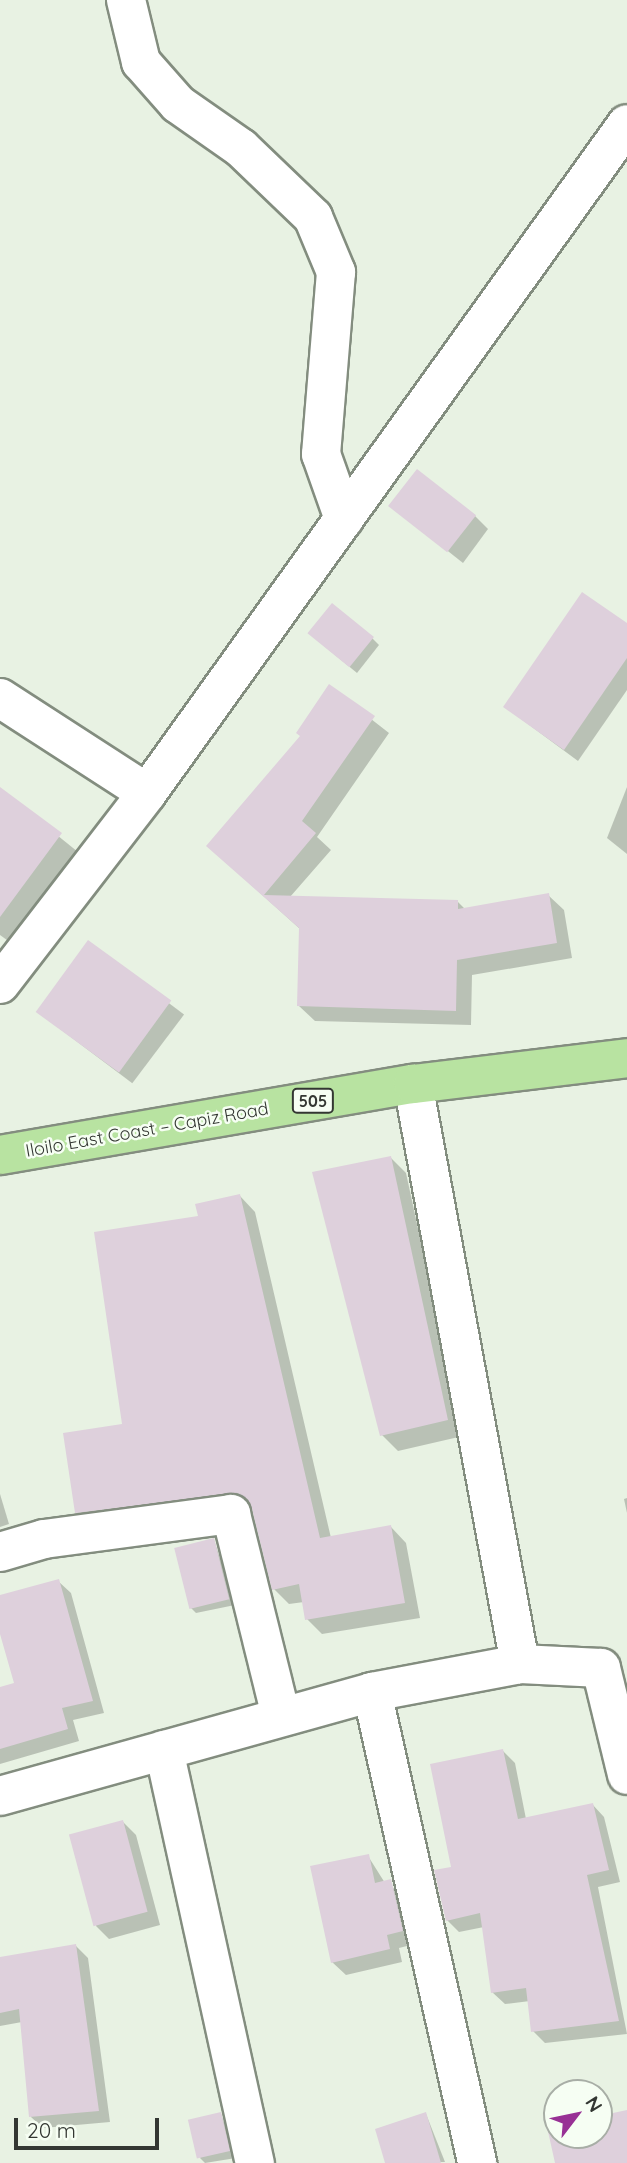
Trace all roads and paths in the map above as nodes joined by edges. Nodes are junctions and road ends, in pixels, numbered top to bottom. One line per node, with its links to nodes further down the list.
1 (126, 0): 3 (street)
2 (627, 124): 3 (street)
3 (344, 519): 5 (street)
4 (0, 698): 5 (street)
5 (147, 793): 6 (street)
6 (0, 984)
7 (627, 1058): 8 (main road, Iloilo East Coast – Capiz Road / 505)
8 (413, 1084): 9 (main road, Iloilo East Coast – Capiz Road / 505); 11 (street)
9 (0, 1155)
10 (0, 1552): 13 (street)
11 (520, 1664): 12 (street); 15 (street)
12 (372, 1692): 13 (street); 18 (street)
13 (281, 1716): 14 (street)
14 (164, 1749): 16 (street); 17 (street)
15 (627, 1775)
16 (0, 1796)
17 (255, 2163)
18 (477, 2163)

